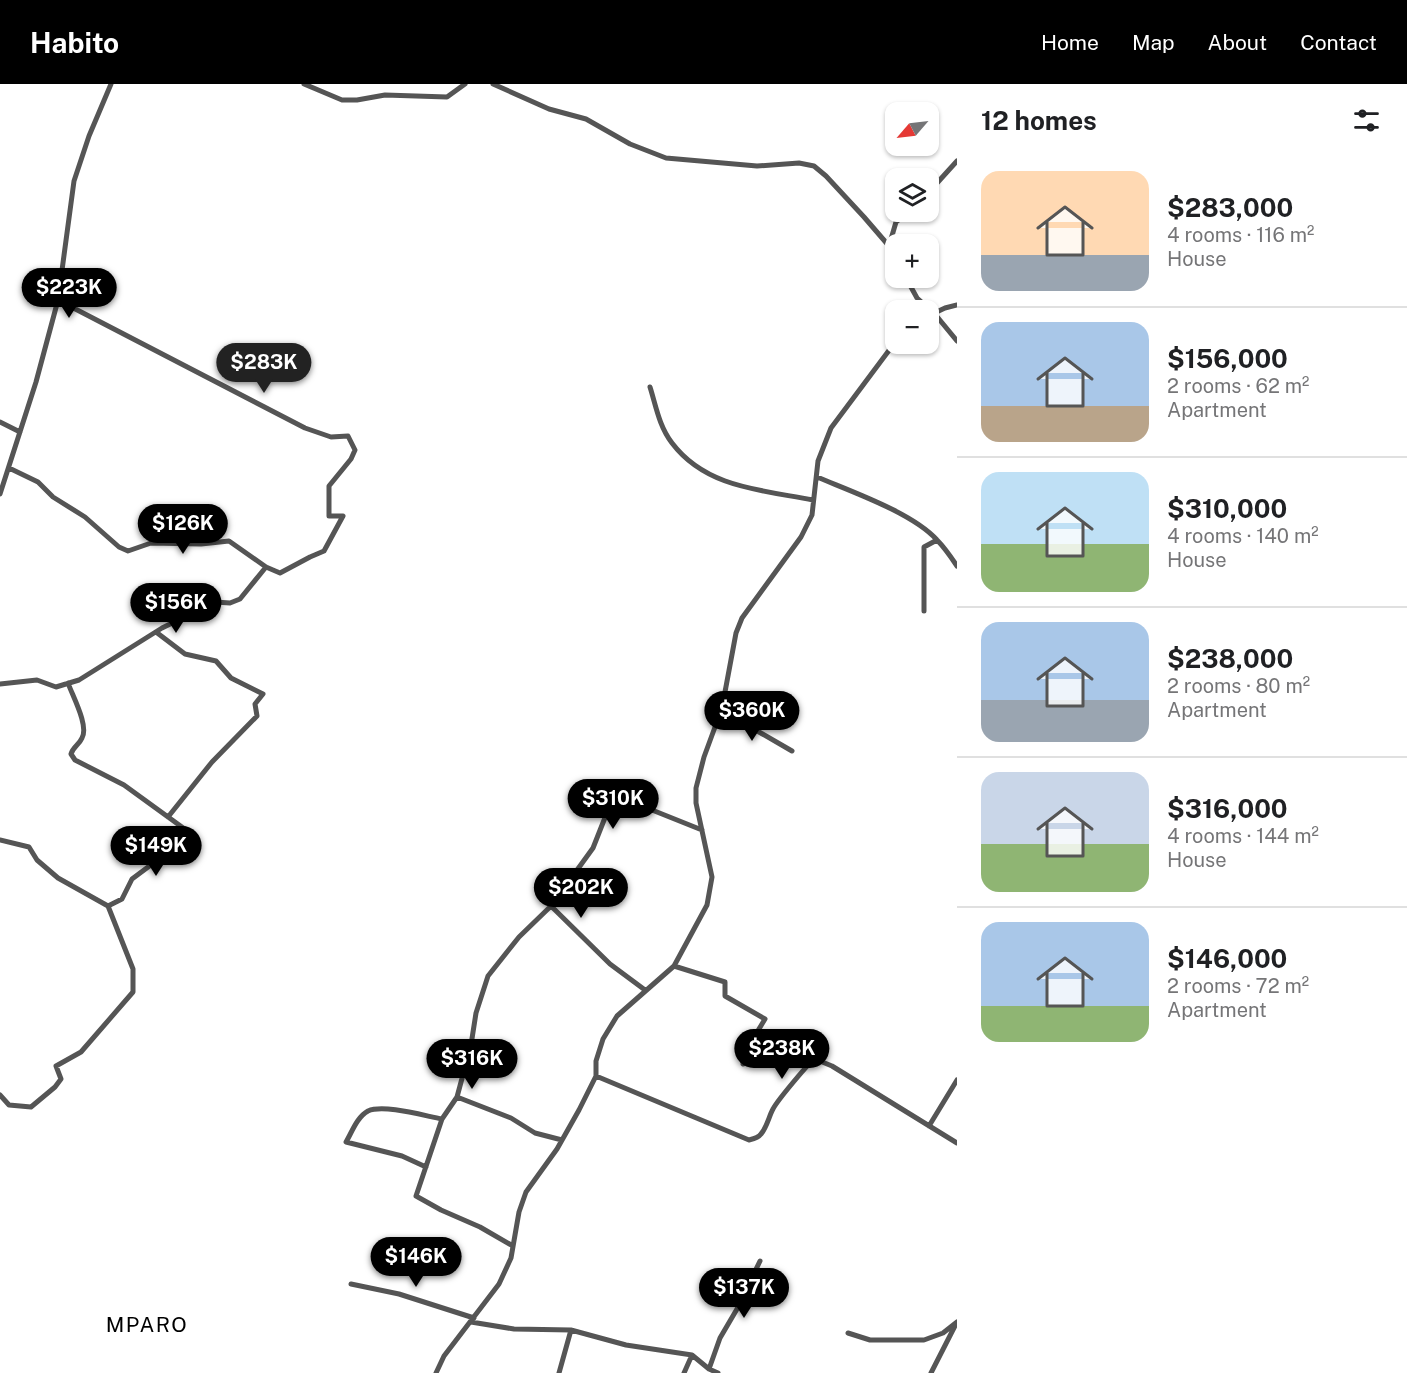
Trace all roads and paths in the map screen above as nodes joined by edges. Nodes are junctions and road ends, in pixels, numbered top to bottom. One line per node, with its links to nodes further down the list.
1 (111, 84): 8 (street)
2 (304, 84): 3 (street)
3 (465, 84)
4 (493, 84): 7 (street)
5 (957, 161): 6 (street)
6 (939, 181)
7 (885, 242)
8 (58, 300): 16 (street); 23 (street)
9 (957, 305): 10 (street)
10 (939, 311)
11 (939, 322): 12 (street)
12 (957, 341)
13 (886, 354): 18 (street)
14 (650, 387): 20 (street)
15 (0, 422): 16 (street)
16 (20, 432): 17 (street)
17 (9, 468): 19 (street); 23 (street)
18 (817, 477): 20 (street); 21 (street)
19 (0, 494)
20 (813, 500): 28 (street)
21 (937, 540): 22 (street); 24 (street)
22 (957, 566)
23 (266, 567): 25 (street)
24 (924, 611)
25 (156, 632): 26 (street); 30 (street)
26 (68, 683): 27 (street); 30 (street)
27 (0, 684)
28 (720, 715): 29 (street); 31 (street)
29 (792, 751)
30 (168, 817): 33 (street)
31 (702, 830): 34 (street); 35 (street)
32 (0, 840): 33 (street)
33 (108, 906): 40 (street)
34 (551, 906): 36 (street); 41 (street)
35 (674, 966): 36 (street); 37 (street)
36 (645, 990): 38 (street)
37 (743, 1064)
38 (596, 1076): 43 (street); 44 (street)
39 (957, 1080): 43 (street)
40 (0, 1095)
41 (457, 1097): 42 (street); 44 (street)
42 (442, 1119): 46 (street); 46 (street)
43 (929, 1126): 45 (street)
44 (562, 1140): 47 (street)
45 (957, 1143)
46 (426, 1167): 47 (street)
47 (513, 1246): 50 (street)
48 (760, 1261): 55 (street)
49 (351, 1284): 50 (street)
50 (472, 1320): 52 (street); 56 (street)
51 (957, 1322): 53 (street); 60 (street)
52 (571, 1330): 54 (street); 57 (street)
53 (848, 1333)
54 (692, 1355): 55 (street); 58 (street)
55 (709, 1369): 59 (street)
56 (436, 1373)
57 (559, 1373)
58 (684, 1373)
59 (718, 1373)
60 (931, 1373)

